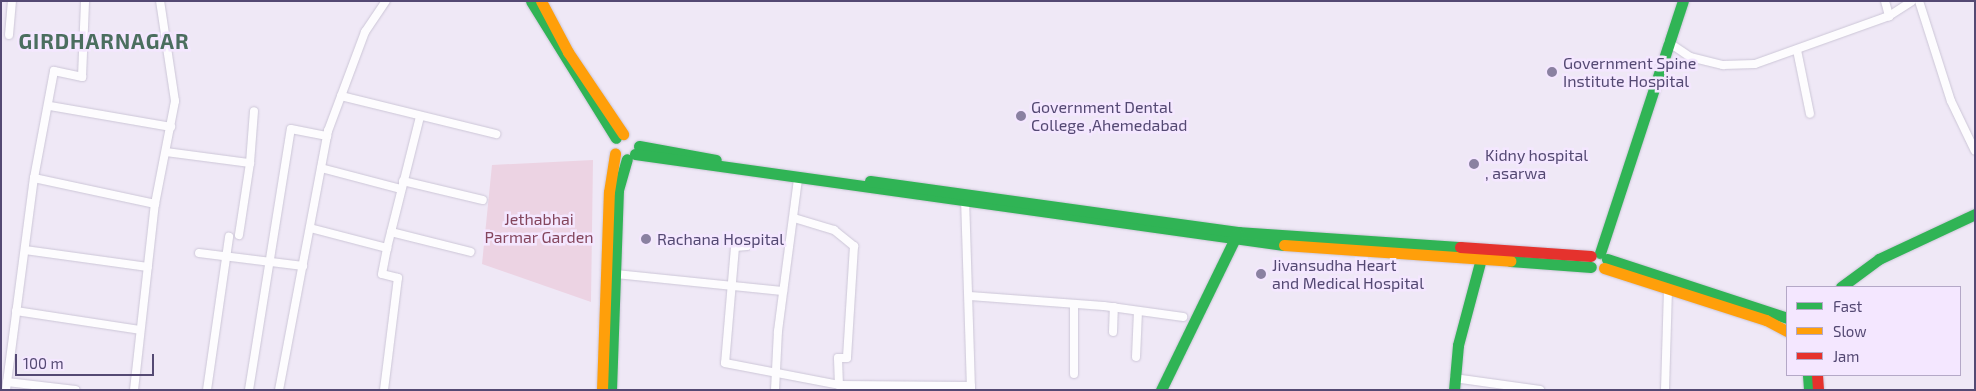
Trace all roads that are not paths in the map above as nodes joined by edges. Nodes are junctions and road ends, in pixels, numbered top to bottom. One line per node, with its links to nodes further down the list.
1 (12, 1): 12 (street)
2 (85, 1): 16 (street)
3 (160, 1): 20 (street)
4 (386, 1): 15 (street)
5 (531, 1): 23 (main road)
6 (541, 1): 23 (main road)
7 (1683, 1): 13 (main road)
8 (1885, 1): 11 (street)
9 (1912, 1): 11 (street)
10 (1919, 1): 24 (street)
11 (1890, 16): 14 (street)
12 (9, 35)
13 (1668, 42): 14 (street); 50 (main road)
14 (1797, 50): 18 (street)
15 (341, 96): 19 (street); 22 (street)
16 (50, 106): 20 (street); 30 (street)
17 (254, 111): 28 (street)
18 (1810, 114)
19 (420, 117): 21 (street); 32 (street)
20 (171, 127): 25 (street)
21 (496, 134)
22 (327, 136): 29 (street); 51 (street)
23 (619, 136): 26 (main road); 27 (main road)
24 (1975, 151)
25 (166, 152): 28 (street); 35 (street)
26 (615, 153): 27 (main road); 84 (main road)
27 (634, 153): 31 (main road); 33 (main road); 54 (main road)
28 (250, 163): 40 (street)
29 (321, 168): 32 (street); 38 (street)
30 (34, 178): 35 (street); 45 (street)
31 (798, 180): 33 (main road); 37 (street)
32 (402, 185): 34 (street); 39 (street)
33 (965, 198): 41 (main road); 59 (street)
34 (483, 200)
35 (155, 204): 53 (street)
36 (1975, 214): 55 (main road)
37 (794, 218): 58 (street); 75 (street)
38 (310, 228): 44 (street); 52 (street)
39 (390, 232): 44 (street); 46 (street)
40 (240, 235)
41 (1236, 236): 48 (main road); 87 (main road)
42 (229, 237): 49 (street)
43 (747, 246): 56 (street)
44 (386, 248): 83 (street)
45 (25, 250): 53 (street); 62 (street)
46 (471, 252)
47 (198, 253): 49 (street)
48 (1482, 256): 50 (main road); 74 (main road)
49 (225, 257): 51 (street); 80 (street)
50 (1599, 261): 57 (main road); 65 (main road)
51 (266, 263): 52 (street); 81 (street)
52 (303, 266): 82 (street)
53 (148, 267): 67 (street)
54 (615, 274): 56 (street); 85 (main road)
55 (1842, 286)
56 (730, 287): 58 (street); 70 (street)
57 (1668, 289): 66 (main road); 89 (street)
58 (783, 291): 70 (street)
59 (970, 296): 60 (street); 77 (street)
60 (1074, 305): 61 (street); 71 (street)
61 (1114, 308): 63 (street); 68 (street)
62 (16, 311): 67 (street); 76 (street)
63 (1138, 311): 64 (street); 69 (street)
64 (1183, 318)
65 (1786, 327)
66 (1786, 327)
67 (140, 330): 79 (street)
68 (1113, 332)
69 (1136, 357)
70 (776, 374): 75 (street); 86 (street)
71 (1074, 374)
72 (1808, 376): 90 (main road)
73 (1817, 376): 91 (main road)
74 (1454, 384): 88 (street)
75 (839, 385): 77 (street)
76 (7, 386): 78 (street)
77 (971, 388)
78 (76, 390)
79 (134, 390)
80 (207, 390)
81 (249, 390)
82 (279, 390)
83 (384, 390)
84 (602, 390)
85 (611, 390)
86 (775, 390)
87 (1161, 390)
88 (1540, 390)
89 (1665, 390)
90 (1809, 390)
91 (1818, 390)

